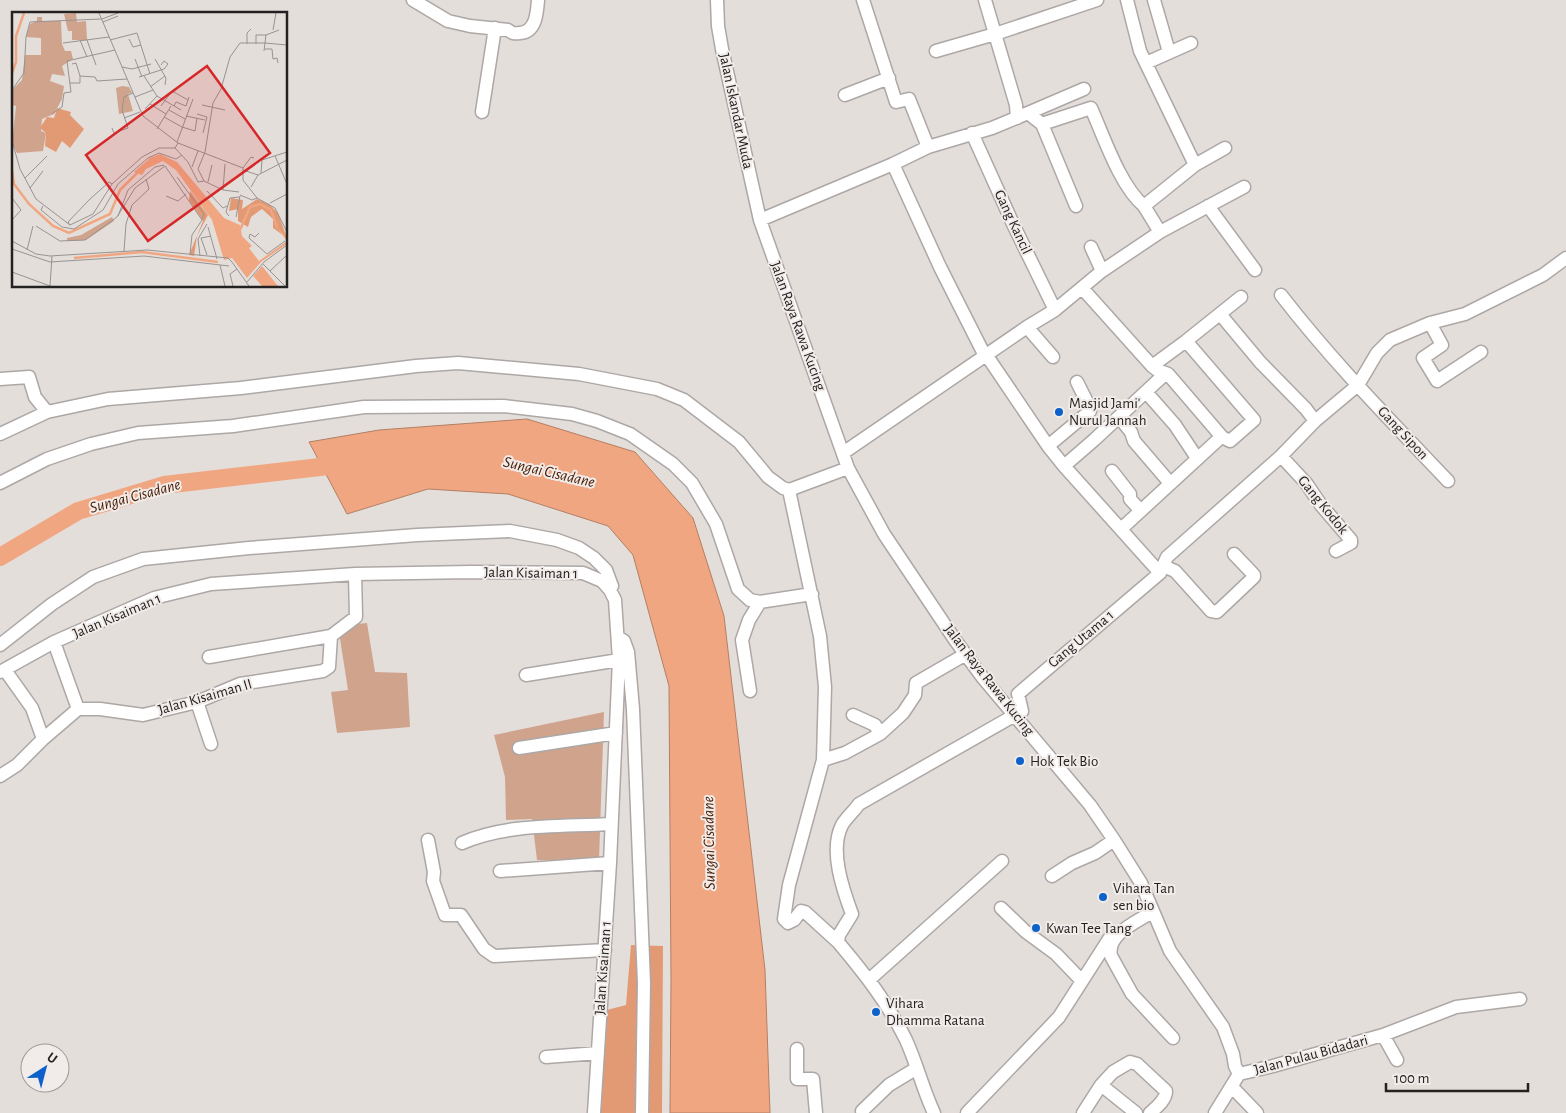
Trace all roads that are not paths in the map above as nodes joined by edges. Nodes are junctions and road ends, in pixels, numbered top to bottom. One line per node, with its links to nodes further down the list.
1 (413, 0): 9 (street)
2 (538, 0): 9 (street)
3 (717, 0): 30 (street, Jalan Iskandar Muda)
4 (863, 0): 15 (street)
5 (985, 0): 10 (street)
6 (1097, 0): 10 (street)
7 (1127, 0): 14 (street)
8 (1154, 0): 13 (street)
9 (494, 28): 18 (street)
10 (995, 34): 12 (street); 19 (street)
11 (1191, 43): 13 (street)
12 (936, 51)
13 (1169, 52): 14 (street)
14 (1146, 62): 25 (street)
15 (889, 78): 17 (street); 22 (street)
16 (1084, 88): 19 (street)
17 (845, 95)
18 (482, 112)
19 (1023, 115): 20 (street); 21 (street)
20 (1042, 124): 27 (street); 28 (street)
21 (972, 133): 22 (street); 39 (street, Gang Kancil)
22 (928, 147): 24 (street)
23 (1225, 148): 25 (street)
24 (893, 164): 30 (street); 45 (street)
25 (1195, 165): 28 (street)
26 (1244, 186): 29 (street)
27 (1076, 206)
28 (1144, 206): 31 (street)
29 (1208, 206): 31 (street); 34 (street)
30 (760, 220): 59 (street, Jalan Raya Rawa Kucing)
31 (1160, 232): 35 (street)
32 (1090, 247): 35 (street)
33 (1566, 258): 41 (street)
34 (1256, 270)
35 (1102, 271): 36 (street)
36 (1082, 288): 39 (street); 47 (street)
37 (1281, 295): 51 (street, Gang Sipon)
38 (1241, 297): 40 (street)
39 (1055, 310): 42 (street)
40 (1220, 314): 43 (street); 55 (street)
41 (1430, 323): 44 (street); 51 (street)
42 (1027, 327): 45 (street); 46 (street)
43 (1186, 341): 47 (street); 57 (street)
44 (1481, 352)
45 (986, 356): 58 (street); 59 (street)
46 (1053, 358)
47 (1152, 366): 48 (street)
48 (1166, 373): 52 (street); 57 (street)
49 (0, 379): 53 (street)
50 (1077, 382): 58 (street)
51 (1358, 385): 55 (street); 65 (street, Gang Sipon)
52 (1146, 392): 54 (street); 61 (street)
53 (47, 412): 56 (street); 68 (street)
54 (1119, 417): 62 (street); 67 (street)
55 (1315, 421): 60 (street)
56 (0, 434)
57 (1222, 437): 61 (street)
58 (1048, 446): 62 (street)
59 (843, 453): 63 (street, Jalan Raya Rawa Kucing)
60 (1281, 456): 71 (street, Gang Kodok); 73 (street)
61 (1197, 458): 67 (street)
62 (1064, 466): 70 (street)
63 (848, 468): 68 (street); 82 (street, Jalan Raya Rawa Kucing)
64 (1112, 471): 69 (street)
65 (1448, 481)
66 (0, 483): 77 (street)
67 (1170, 483): 69 (street)
68 (789, 490): 76 (street)
69 (1140, 510): 70 (street)
70 (1121, 529): 73 (street)
71 (1336, 551)
72 (1234, 554): 73 (street)
73 (1161, 569): 90 (street, Gang Utama 1)
74 (354, 574): 75 (street, Jalan Kisaiman 1); 78 (street); 80 (street, Jalan Kisaiman 1)
75 (610, 590): 79 (street, Jalan Kisaiman 1); 81 (street)
76 (812, 594): 77 (street); 97 (street)
77 (760, 602): 87 (street)
78 (331, 636): 83 (street); 88 (street, Jalan Kisaiman II)
79 (618, 637): 84 (street, Jalan Kisaiman 1); 127 (street)
80 (54, 642): 85 (street, Jalan Kisaiman 1); 89 (street)
81 (0, 645)
82 (966, 654): 90 (street, Jalan Raya Rawa Kucing); 93 (street)
83 (209, 657)
84 (619, 660): 86 (street); 92 (street, Jalan Kisaiman 1)
85 (2, 671): 94 (street)
86 (526, 675)
87 (750, 691)
88 (197, 702): 89 (street, Jalan Kisaiman II); 95 (street)
89 (78, 709): 94 (street)
90 (1013, 714): 101 (street, Jalan Raya Rawa Kucing); 110 (street)
91 (853, 715): 93 (street)
92 (616, 733): 96 (street); 99 (street, Jalan Kisaiman 1)
93 (880, 734): 97 (street)
94 (43, 739): 98 (street)
95 (211, 744)
96 (519, 748)
97 (823, 760): 110 (street)
98 (0, 776)
99 (611, 824): 102 (street); 104 (street, Jalan Kisaiman 1)
100 (428, 840): 111 (street)
101 (1114, 840): 106 (street); 108 (street, Jalan Raya Rawa Kucing)
102 (462, 843)
103 (1002, 861): 112 (street)
104 (610, 862): 105 (street); 111 (street, Jalan Kisaiman 1)
105 (500, 871)
106 (1052, 876)
107 (1001, 908): 113 (street)
108 (1152, 912): 109 (street); 122 (street, Jalan Raya Rawa Kucing)
109 (1118, 934): 113 (street); 116 (street)
110 (838, 942): 112 (street)
111 (604, 950): 118 (street, Jalan Kisaiman 1)
112 (870, 979): 121 (street)
113 (1082, 980): 130 (street)
114 (1520, 999): 115 (street)
115 (1383, 1035): 120 (street, Jalan Pulau Bidadari); 122 (street, Jalan Pulau Bidadari)
116 (1173, 1038)
117 (797, 1049): 128 (street)
118 (598, 1053): 119 (street); 126 (street, Jalan Kisaiman 1)
119 (546, 1058)
120 (1397, 1060)
121 (917, 1068): 125 (street); 129 (street)
122 (1239, 1074): 124 (street)
123 (1101, 1085): 131 (street); 132 (street); 133 (street)
124 (1232, 1087): 134 (street); 135 (street)
125 (862, 1111)
126 (594, 1113)
127 (642, 1113)
128 (816, 1113)
129 (934, 1113)
130 (967, 1113)
131 (1082, 1113)
132 (1136, 1113)
133 (1150, 1113)
134 (1215, 1113)
135 (1257, 1113)

